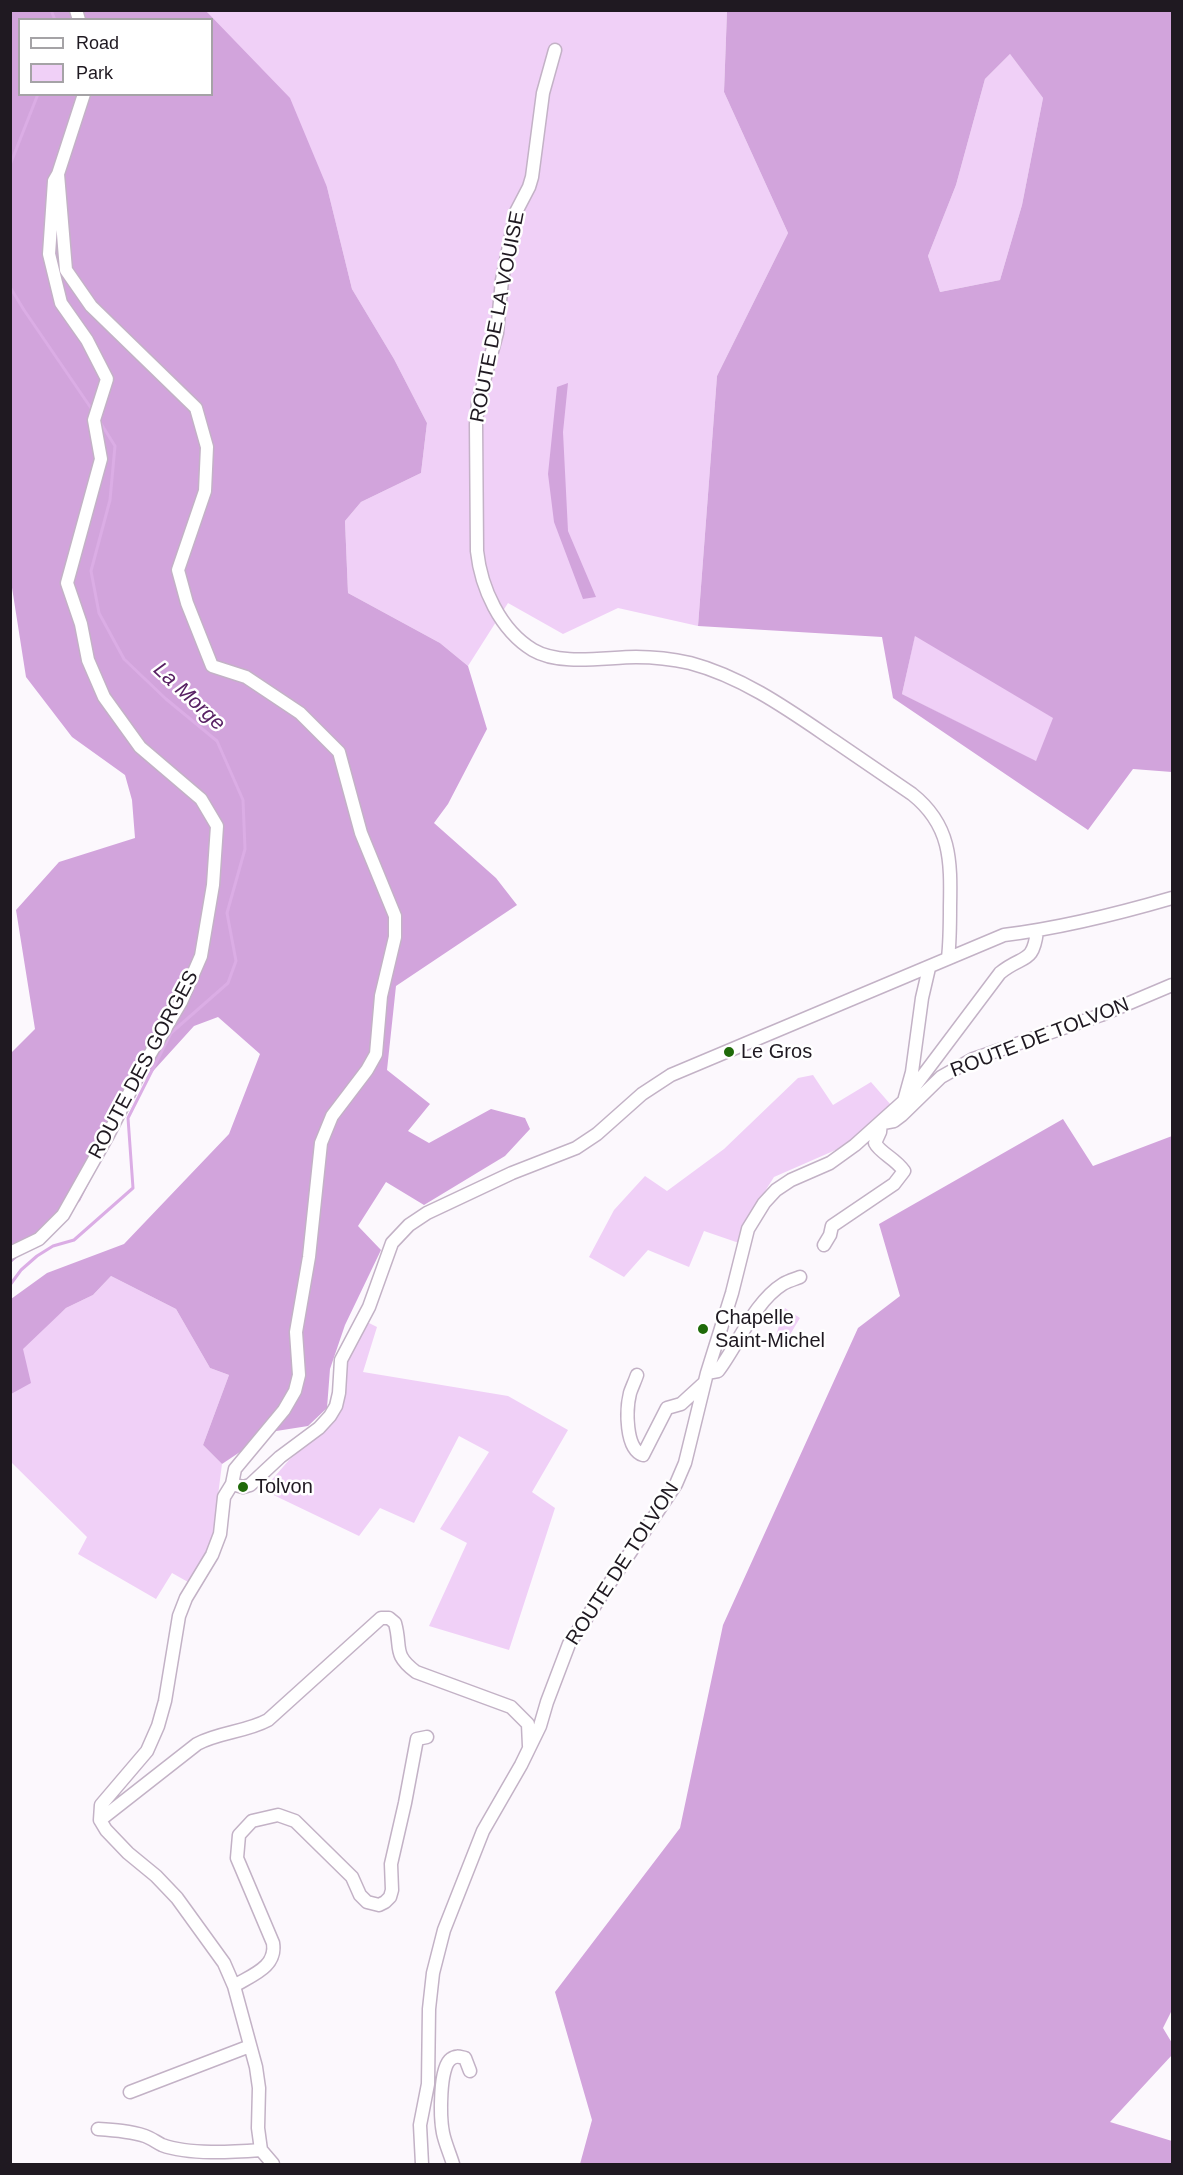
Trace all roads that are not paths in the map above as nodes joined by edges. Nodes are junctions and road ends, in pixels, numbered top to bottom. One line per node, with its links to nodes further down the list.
1 (555, 50): 6 (street, ROUTE DE LA VOUISE)
2 (83, 96): 3 (street, ROUTE DES GORGES)
3 (58, 174): 12 (street, ROUTE DES GORGES); 16 (street)
4 (1173, 898): 5 (street)
5 (1037, 931): 6 (street); 9 (street)
6 (948, 958): 7 (street)
7 (929, 968): 9 (street); 16 (street)
8 (1173, 985): 10 (street, ROUTE DE TOLVON)
9 (904, 1101): 10 (street)
10 (881, 1123): 11 (street); 15 (street, ROUTE DE TOLVON)
11 (824, 1245)
12 (10, 1253)
13 (800, 1277): 15 (street)
14 (637, 1375): 15 (street)
15 (706, 1378): 18 (street, ROUTE DE TOLVON)
16 (232, 1484): 19 (street)
17 (427, 1737): 20 (street)
18 (528, 1751): 19 (street); 27 (street, ROUTE DE TOLVON)
19 (100, 1820): 20 (street)
20 (234, 1986): 21 (street)
21 (250, 2046): 23 (street); 25 (street)
22 (470, 2072): 28 (street)
23 (130, 2092)
24 (99, 2129): 25 (street)
25 (261, 2150): 26 (street)
26 (273, 2164)
27 (422, 2164)
28 (453, 2164)

